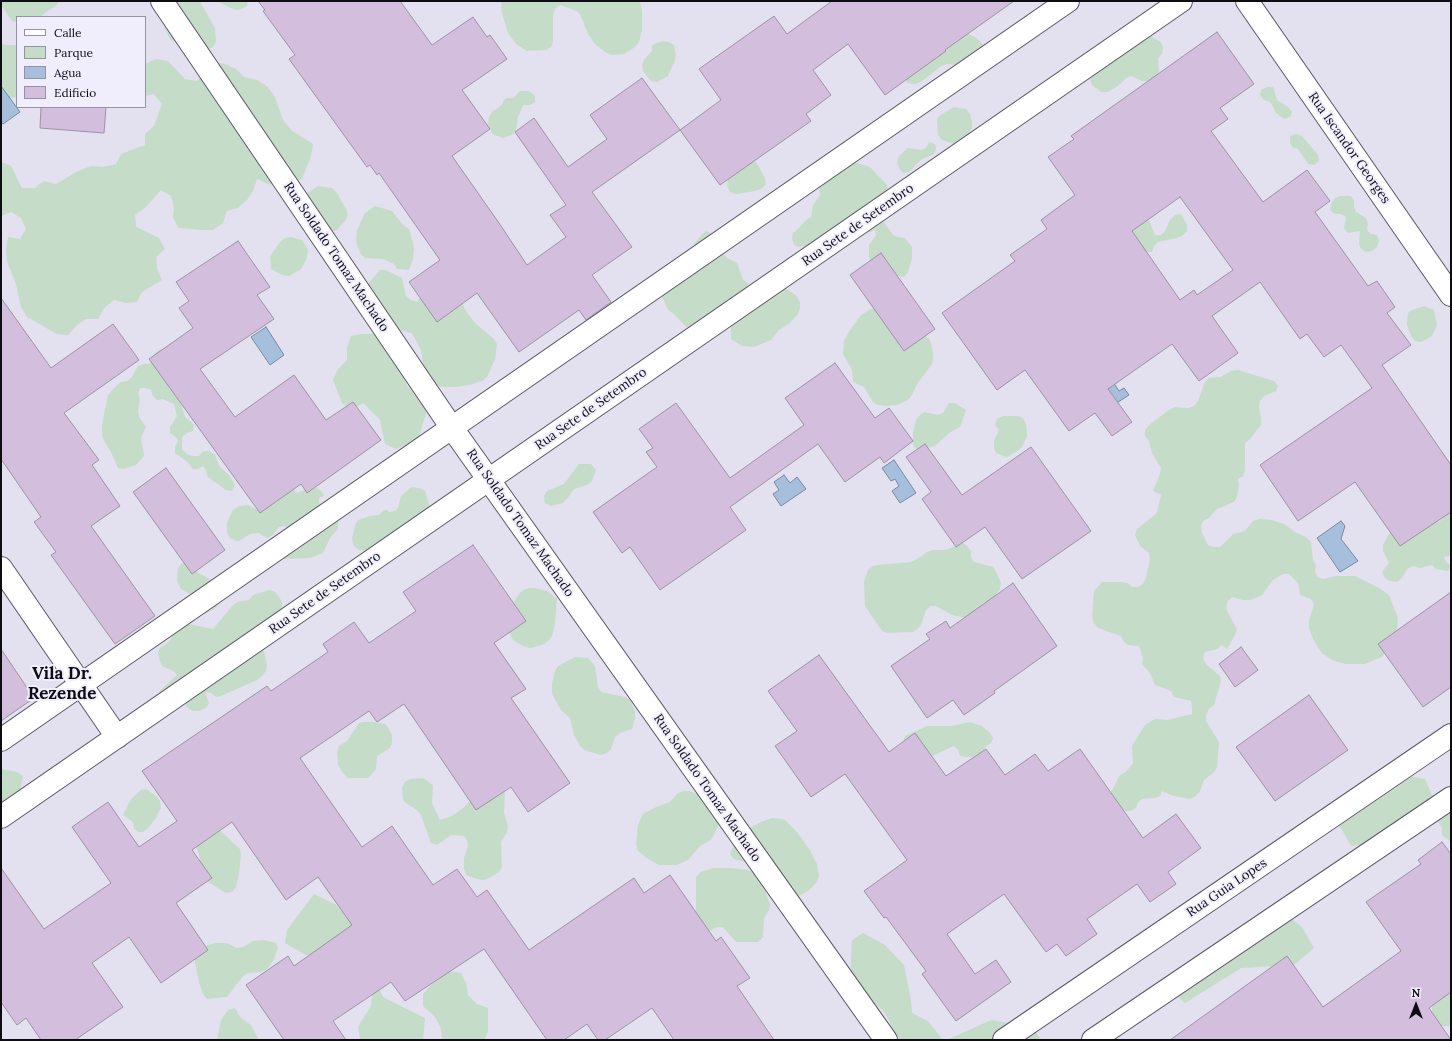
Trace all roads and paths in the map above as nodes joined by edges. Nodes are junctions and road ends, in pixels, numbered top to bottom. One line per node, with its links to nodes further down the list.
1 (162, 1): 6 (main road, Rua Soldado Tomaz Machado)
2 (1068, 1): 6 (main road)
3 (1181, 1): 7 (main road, Rua Sete de Setembro)
4 (1247, 1): 5 (main road, Rua Iscandor Georges)
5 (1451, 295)
6 (452, 428): 7 (main road, Rua Soldado Tomaz Machado); 9 (main road)
7 (489, 479): 11 (main road, Rua Sete de Setembro); 15 (main road, Rua Soldado Tomaz Machado)
8 (1, 568): 9 (main road)
9 (81, 685): 11 (main road); 12 (main road)
10 (1451, 735): 16 (main road, Rua Guia Lopes)
11 (117, 737): 14 (main road, Rua Sete de Setembro)
12 (1, 740)
13 (1451, 798): 17 (main road)
14 (1, 817)
15 (886, 1040)
16 (1004, 1040)
17 (1093, 1040)

